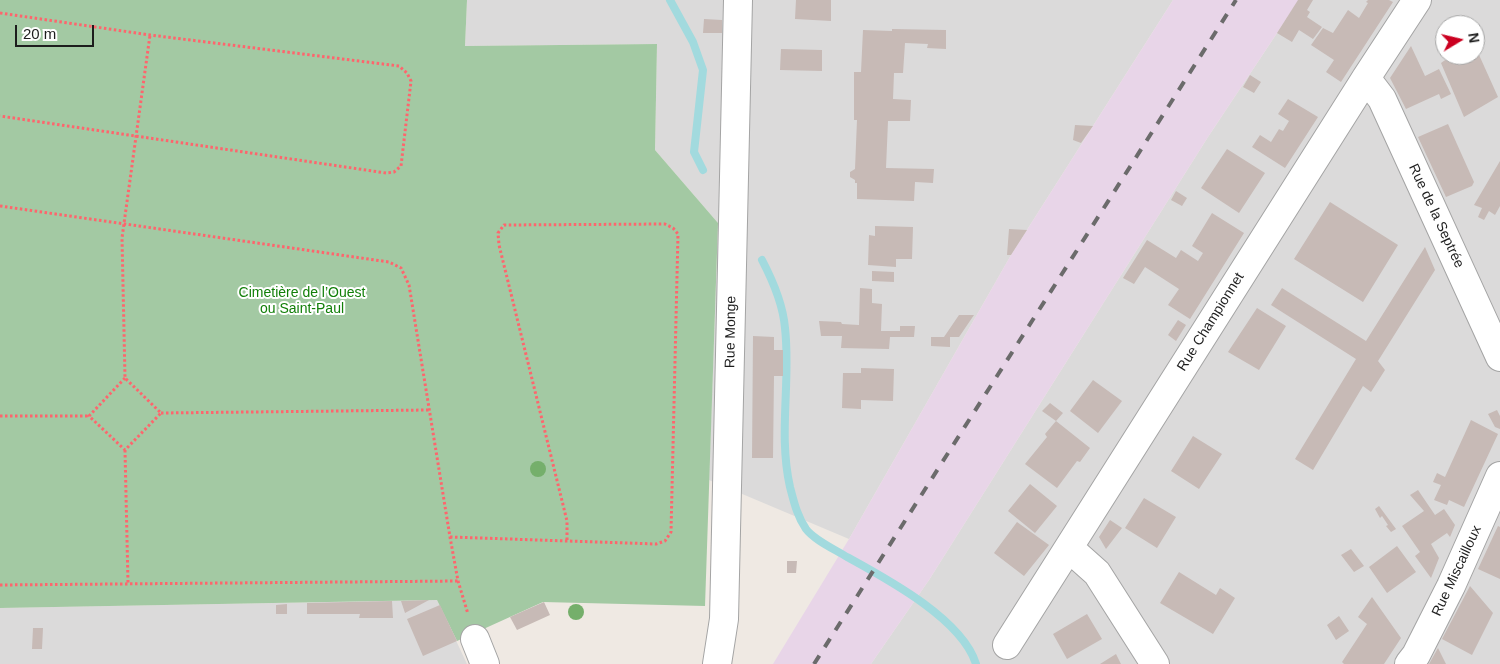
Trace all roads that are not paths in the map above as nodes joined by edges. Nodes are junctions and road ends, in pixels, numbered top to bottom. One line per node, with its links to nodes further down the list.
1 (738, 0): 10 (street, Rue Monge)
2 (1417, 0): 3 (street, Rue Championnet)
3 (1366, 78): 4 (street, Rue de la Septrée); 6 (street, Rue Championnet)
4 (1500, 357)
5 (1500, 476): 12 (street, Rue Miscailloux)
6 (1068, 548): 8 (street, Rue Championnet); 11 (street)
7 (475, 639): 9 (street)
8 (1007, 645)
9 (484, 664)
10 (717, 664)
11 (1155, 664)
12 (1409, 664)

